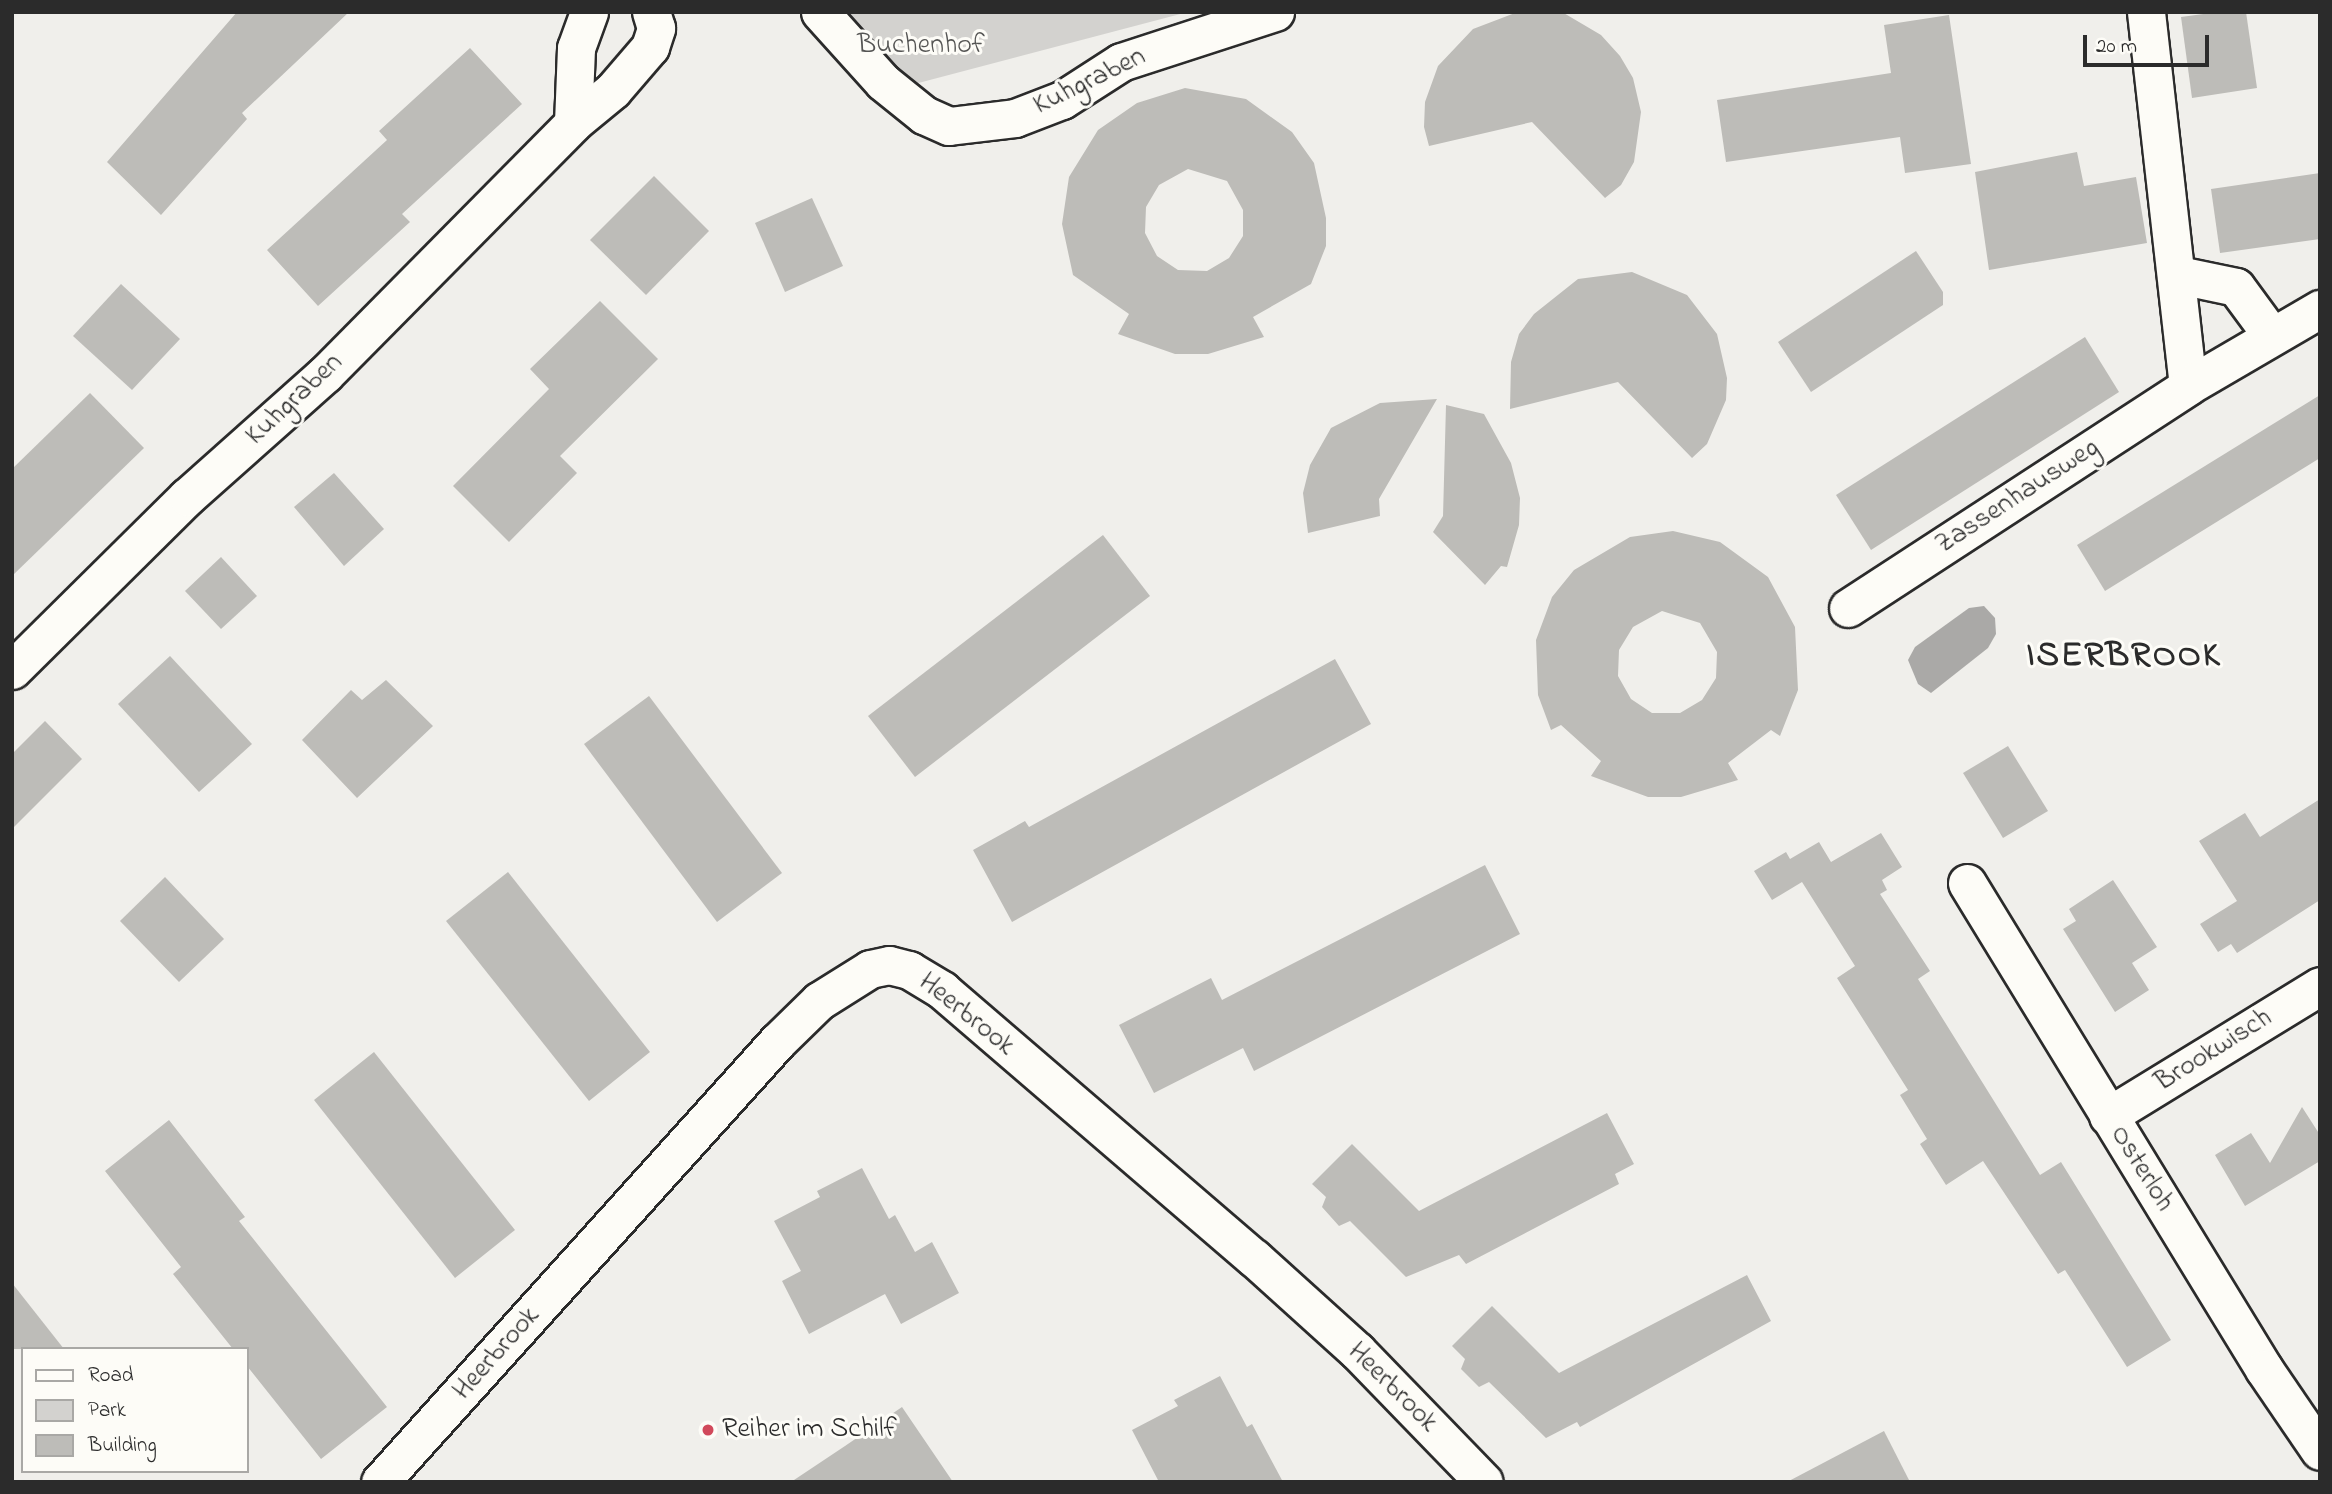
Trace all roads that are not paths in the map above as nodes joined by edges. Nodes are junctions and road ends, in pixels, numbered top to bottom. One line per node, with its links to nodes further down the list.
1 (589, 12): 6 (street)
2 (651, 12): 6 (street, Kuhgraben)
3 (820, 12): 4 (street, Kuhgraben)
4 (1275, 12)
5 (2146, 12): 7 (street)
6 (573, 123): 12 (street, Kuhgraben)
7 (2179, 275): 9 (street); 10 (street)
8 (2320, 309): 9 (street, Zassenhausweg)
9 (2272, 336): 10 (street, Zassenhausweg)
10 (2188, 386): 11 (street, Zassenhausweg)
11 (1848, 608)
12 (12, 670)
13 (1967, 883): 15 (street, Osterloh)
14 (2320, 986): 15 (street, Brookwisch)
15 (2108, 1116): 16 (street, Osterloh)
16 (2320, 1451)
17 (380, 1482): 18 (street, Heerbrook)
18 (1484, 1482)

